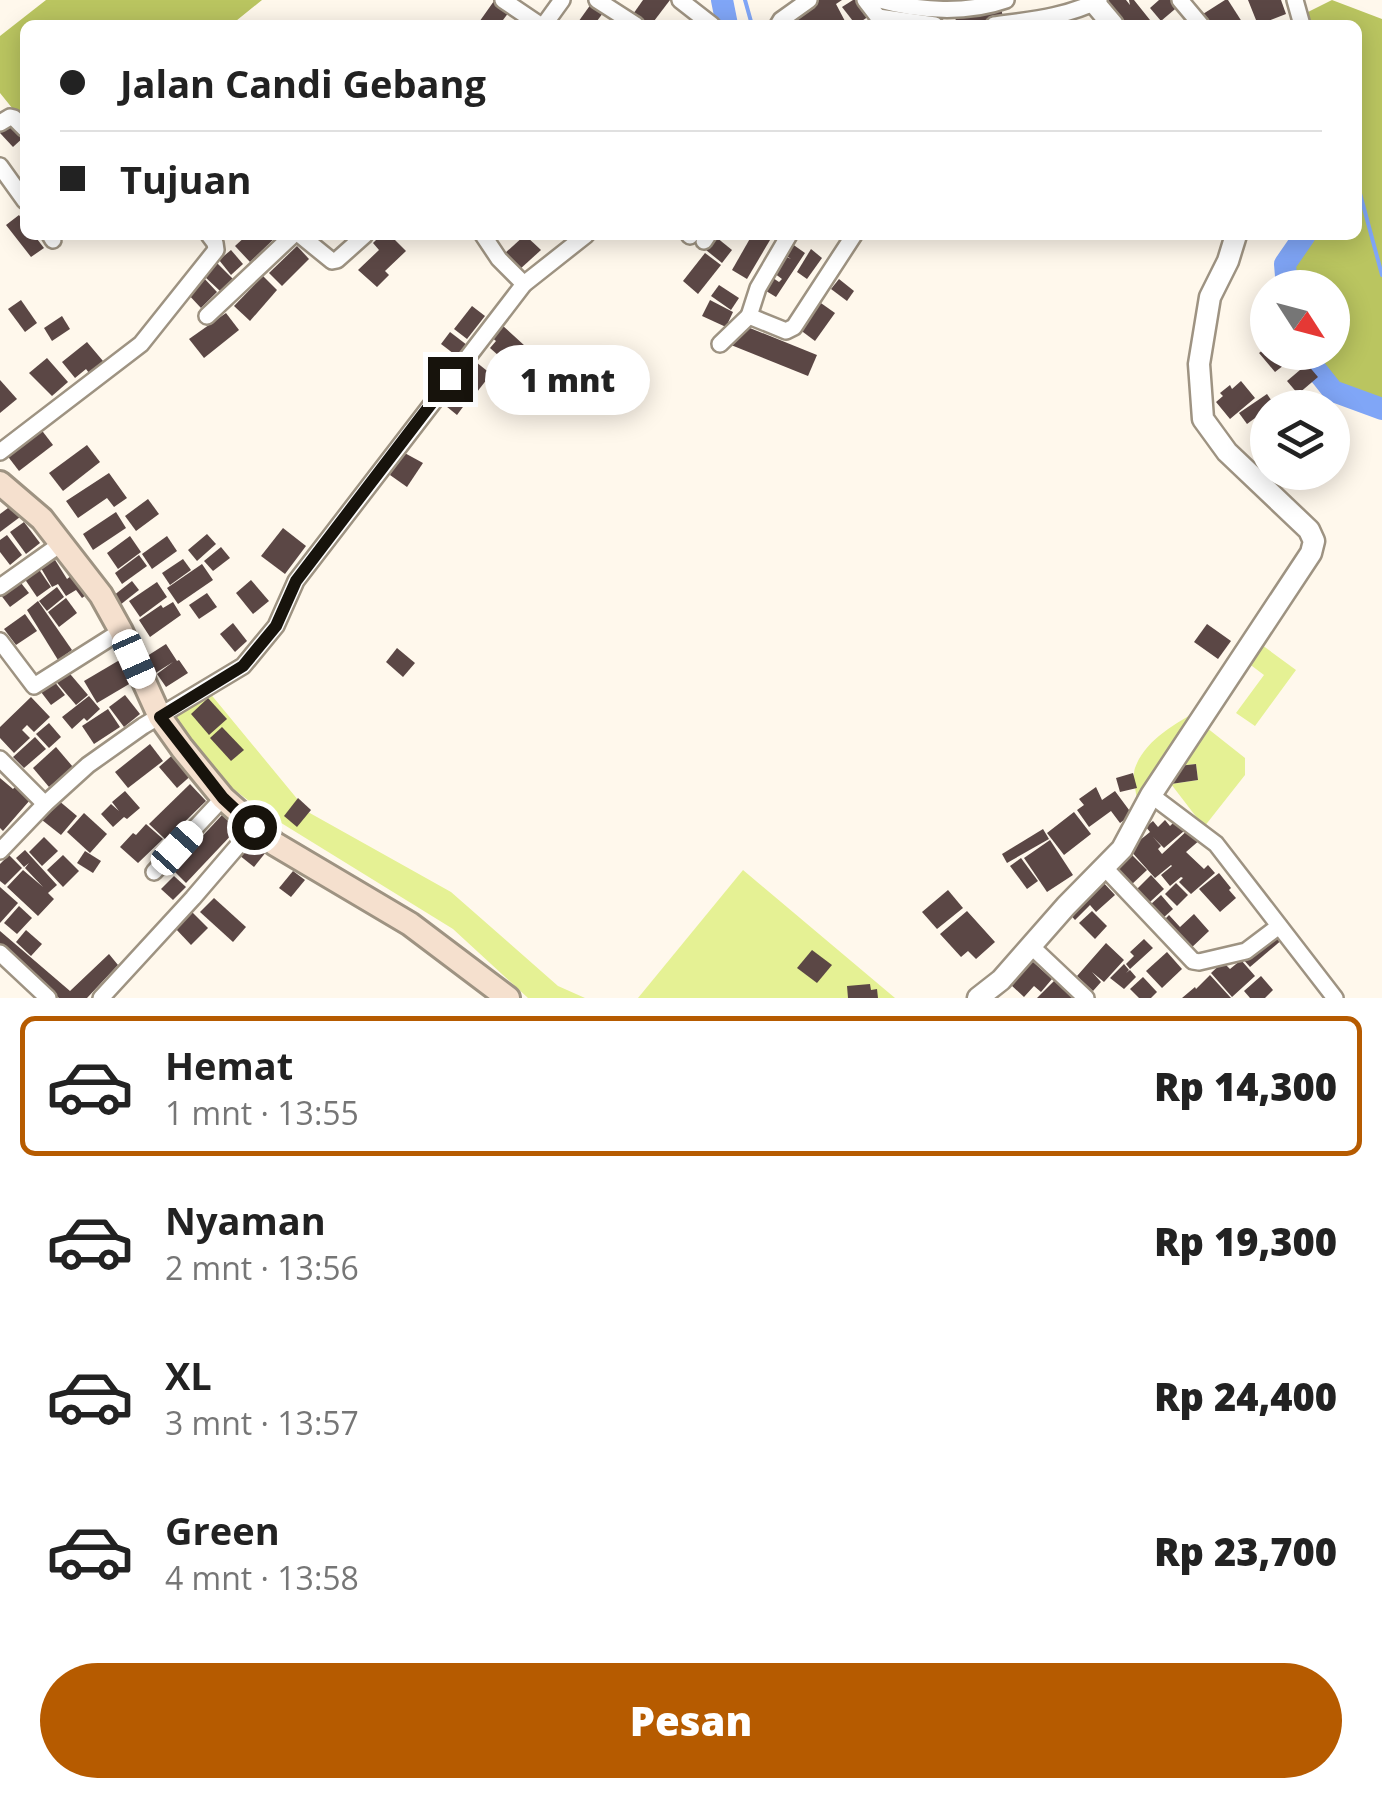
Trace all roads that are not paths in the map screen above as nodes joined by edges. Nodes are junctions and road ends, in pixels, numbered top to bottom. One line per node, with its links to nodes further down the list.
1 (562, 0): 12 (street)
2 (596, 0): 13 (street)
3 (680, 0): 14 (street)
4 (809, 0): 15 (street)
5 (880, 0): 10 (street)
6 (1180, 0): 18 (street)
7 (508, 1): 11 (street)
8 (1003, 1): 10 (street)
9 (1095, 1): 17 (street)
10 (934, 11): 16 (street)
11 (535, 20)
12 (546, 20)
13 (628, 20)
14 (706, 20)
15 (781, 20)
16 (878, 20)
17 (1042, 20)
18 (1197, 20)
19 (0, 166): 20 (street)
20 (20, 194)
21 (212, 240): 36 (street)
22 (291, 240): 33 (street)
23 (303, 240): 31 (street)
24 (341, 240): 31 (street)
25 (360, 240): 31 (street)
26 (487, 240): 32 (street)
27 (580, 240): 32 (street)
28 (786, 240): 34 (street)
29 (851, 240): 34 (street)
30 (1234, 240): 44 (street)
31 (350, 249)
32 (524, 284): 42 (street)
33 (207, 316)
34 (749, 316): 35 (street)
35 (720, 344)
36 (0, 452)
37 (0, 483): 38 (main road)
38 (62, 543): 39 (street); 40 (main road)
39 (0, 587)
40 (121, 630): 41 (street); 42 (main road)
41 (0, 641)
42 (160, 717): 45 (main road); 46 (street)
43 (0, 759): 46 (street)
44 (1151, 794): 49 (street); 51 (street)
45 (223, 798): 47 (main road); 50 (street)
46 (44, 804): 48 (street)
47 (254, 827): 55 (street); 56 (main road)
48 (0, 851)
49 (1104, 866): 51 (street); 52 (street)
50 (154, 872)
51 (1280, 926): 59 (street)
52 (1032, 946): 57 (street); 58 (street)
53 (0, 953): 54 (street)
54 (48, 998)
55 (101, 998)
56 (508, 998)
57 (978, 998)
58 (1086, 998)
59 (1335, 998)

